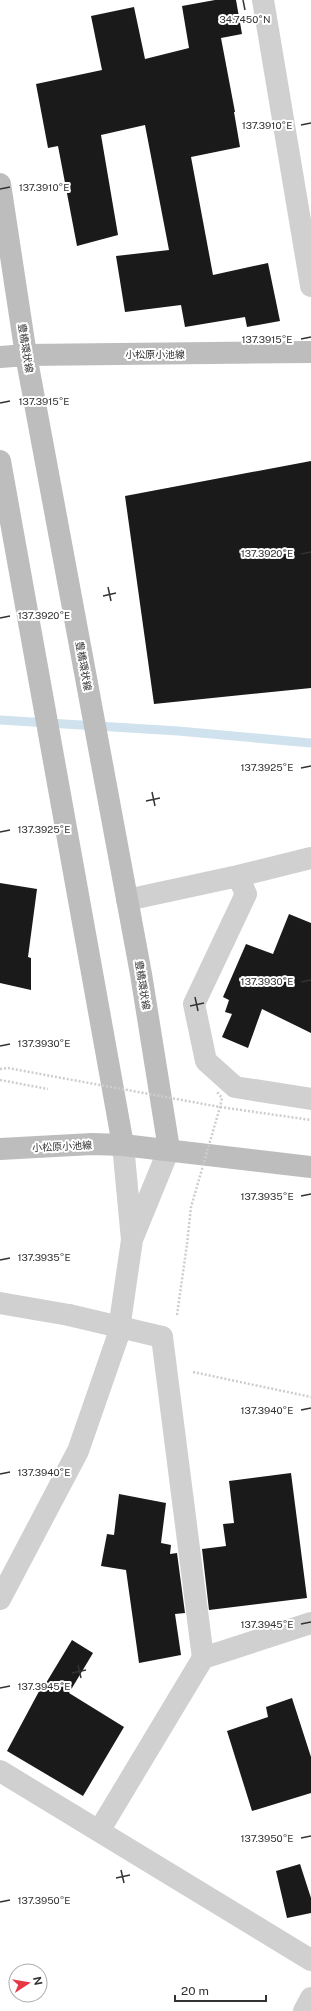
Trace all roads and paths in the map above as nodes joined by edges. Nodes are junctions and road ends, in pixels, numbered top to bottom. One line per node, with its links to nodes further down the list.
1 (263, 0): 3 (street)
2 (0, 184): 5 (main road, 豊橋環状線)
3 (311, 286)
4 (311, 352): 5 (main road, 小松原小池線)
5 (26, 355): 6 (main road, 小松原小池線); 10 (main road, 豊橋環状線)
6 (0, 357)
7 (0, 461): 18 (main road)
8 (311, 858): 9 (street)
9 (238, 876): 10 (street); 15 (street)
10 (127, 900): 20 (main road, 豊橋環状線)
11 (0, 1069): 16 (path, bridge)
12 (0, 1080): 13 (path)
13 (48, 1089)
14 (217, 1092): 16 (path, bridge)
15 (311, 1099)
16 (220, 1107): 17 (path, bridge); 24 (path, bridge)
17 (311, 1120)
18 (123, 1145): 19 (main road, 小松原小池線); 20 (main road); 22 (street)
19 (0, 1149)
20 (169, 1149): 21 (main road); 22 (street)
21 (311, 1167)
22 (132, 1240): 27 (street)
23 (0, 1303): 24 (street, bridge)
24 (162, 1337): 25 (street)
25 (165, 1365): 26 (path); 29 (street)
26 (311, 1397)
27 (0, 1600)
28 (311, 1623): 29 (street)
29 (203, 1658): 31 (street)
30 (0, 1770): 31 (street)
31 (99, 1831): 32 (street)
32 (311, 1960)
33 (311, 1998): 34 (street)
34 (304, 2011)

